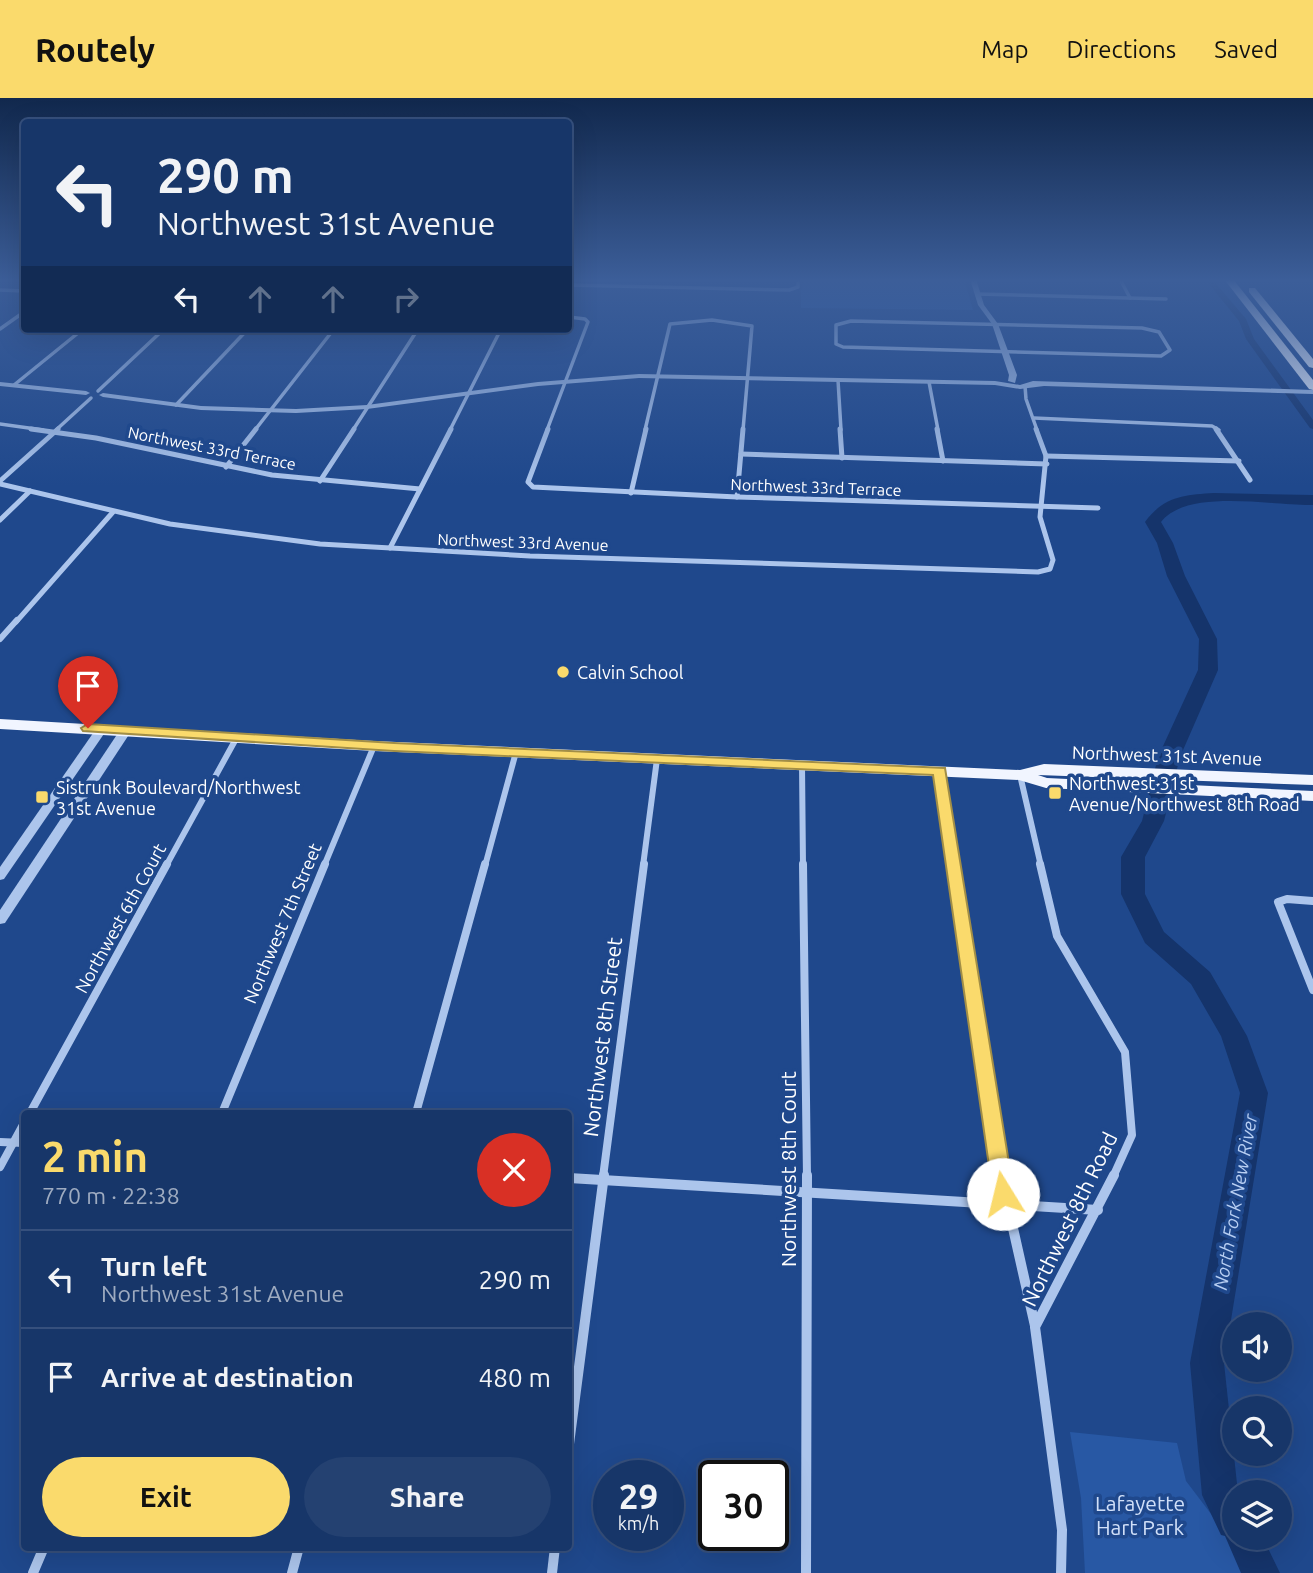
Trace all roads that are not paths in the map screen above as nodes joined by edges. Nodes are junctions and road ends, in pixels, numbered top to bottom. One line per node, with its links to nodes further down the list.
1 (60, 348): 25 (street)
2 (145, 348): 28 (street)
3 (229, 348): 32 (street)
4 (319, 348): 34 (street)
5 (406, 348): 33 (street)
6 (492, 348): 29 (street)
7 (579, 348): 19 (street)
8 (664, 348): 17 (street)
9 (750, 348): 18 (street)
10 (870, 348): 15 (street)
11 (1003, 348): 15 (street)
12 (1168, 348): 15 (street)
13 (1282, 348): 26 (main road)
14 (1299, 348): 16 (main road)
15 (1004, 352): 21 (street)
16 (1313, 365)
17 (658, 375): 18 (street); 19 (street); 50 (street)
18 (748, 377): 20 (street); 38 (street)
19 (567, 380): 29 (street); 50 (street, Northwest 33rd Terrace)
20 (838, 380): 22 (street); 40 (street)
21 (1012, 381): 22 (street); 24 (street); 24 (street); 31 (street)
22 (929, 382): 41 (street)
23 (0, 384): 25 (street)
24 (1025, 384): 27 (street); 31 (street)
25 (14, 385): 30 (street)
26 (1313, 387)
27 (1313, 392)
28 (101, 393): 30 (street); 32 (street)
29 (468, 393): 33 (street); 48 (street)
30 (88, 395): 37 (street)
31 (1026, 399): 35 (street)
32 (176, 405): 34 (street)
33 (367, 407): 34 (street); 46 (street)
34 (269, 411): 44 (street)
35 (1034, 418): 39 (street); 42 (street)
36 (0, 424): 37 (street, Northwest 33rd Terrace)
37 (55, 431): 44 (street, Northwest 33rd Terrace); 47 (street)
38 (741, 454): 40 (street); 51 (street)
39 (1046, 456): 42 (street); 43 (street)
40 (842, 458): 41 (street)
41 (943, 461): 43 (street)
42 (1239, 461): 45 (street)
43 (1047, 464): 52 (street)
44 (226, 467): 46 (street, Northwest 33rd Terrace)
45 (1250, 480)
46 (320, 481): 48 (street, Northwest 33rd Terrace)
47 (0, 482): 49 (street, Northwest 33rd Avenue)
48 (420, 489): 56 (street)
49 (30, 491): 54 (street, Northwest 33rd Avenue); 55 (street)
50 (631, 493): 51 (street, Northwest 33rd Terrace)
51 (737, 497): 52 (street, Northwest 33rd Terrace)
52 (1040, 506): 53 (street, Northwest 33rd Terrace); 56 (street, Northwest 33rd Avenue)
53 (1098, 508)
54 (113, 512): 56 (street, Northwest 33rd Avenue); 57 (street)
55 (0, 520)
56 (390, 548)
57 (0, 639)
58 (0, 724): 59 (main road, Northwest 31st Avenue)
59 (102, 729): 60 (main road, Northwest 31st Avenue); 70 (street)
60 (126, 730): 61 (main road, Northwest 31st Avenue); 72 (street)
61 (237, 737): 62 (main road, Northwest 31st Avenue); 74 (street, Northwest 6th Court)
62 (374, 746): 63 (main road, Northwest 31st Avenue); 75 (street, Northwest 7th Street)
63 (516, 752): 64 (main road, Northwest 31st Avenue); 76 (street)
64 (657, 759): 65 (main road, Northwest 31st Avenue); 83 (street, Northwest 8th Street)
65 (802, 765): 66 (main road, Northwest 31st Avenue); 84 (street, Northwest 8th Court)
66 (940, 771): 67 (main road, Northwest 31st Avenue); 85 (street)
67 (1020, 775): 68 (main road, Northwest 31st Avenue); 86 (street, Northwest 8th Road)
68 (1206, 784): 69 (main road, Northwest 31st Avenue); 69 (main road, Northwest 31st Avenue)
69 (1312, 785)
70 (0, 876)
71 (1313, 901): 73 (street)
72 (0, 920)
73 (1313, 990)
74 (32, 1110)
75 (223, 1110)
76 (417, 1110)
77 (21, 1129): 79 (street)
78 (0, 1142): 79 (street)
79 (14, 1143): 80 (street); 81 (street)
80 (21, 1143)
81 (0, 1167)
82 (572, 1178): 83 (street)
83 (603, 1180): 84 (street); 88 (street, Northwest 8th Street)
84 (807, 1194): 85 (street); 95 (street, Northwest 8th Court)
85 (1004, 1203): 86 (street); 87 (street)
86 (1098, 1210): 87 (street, Northwest 8th Road)
87 (1035, 1327): 96 (street, Northwest 8th Road)
88 (572, 1421)
89 (42, 1551): 92 (street)
90 (298, 1551): 93 (street)
91 (555, 1551): 94 (street)
92 (33, 1573)
93 (292, 1573)
94 (552, 1573)
95 (806, 1573)
96 (1061, 1573)

